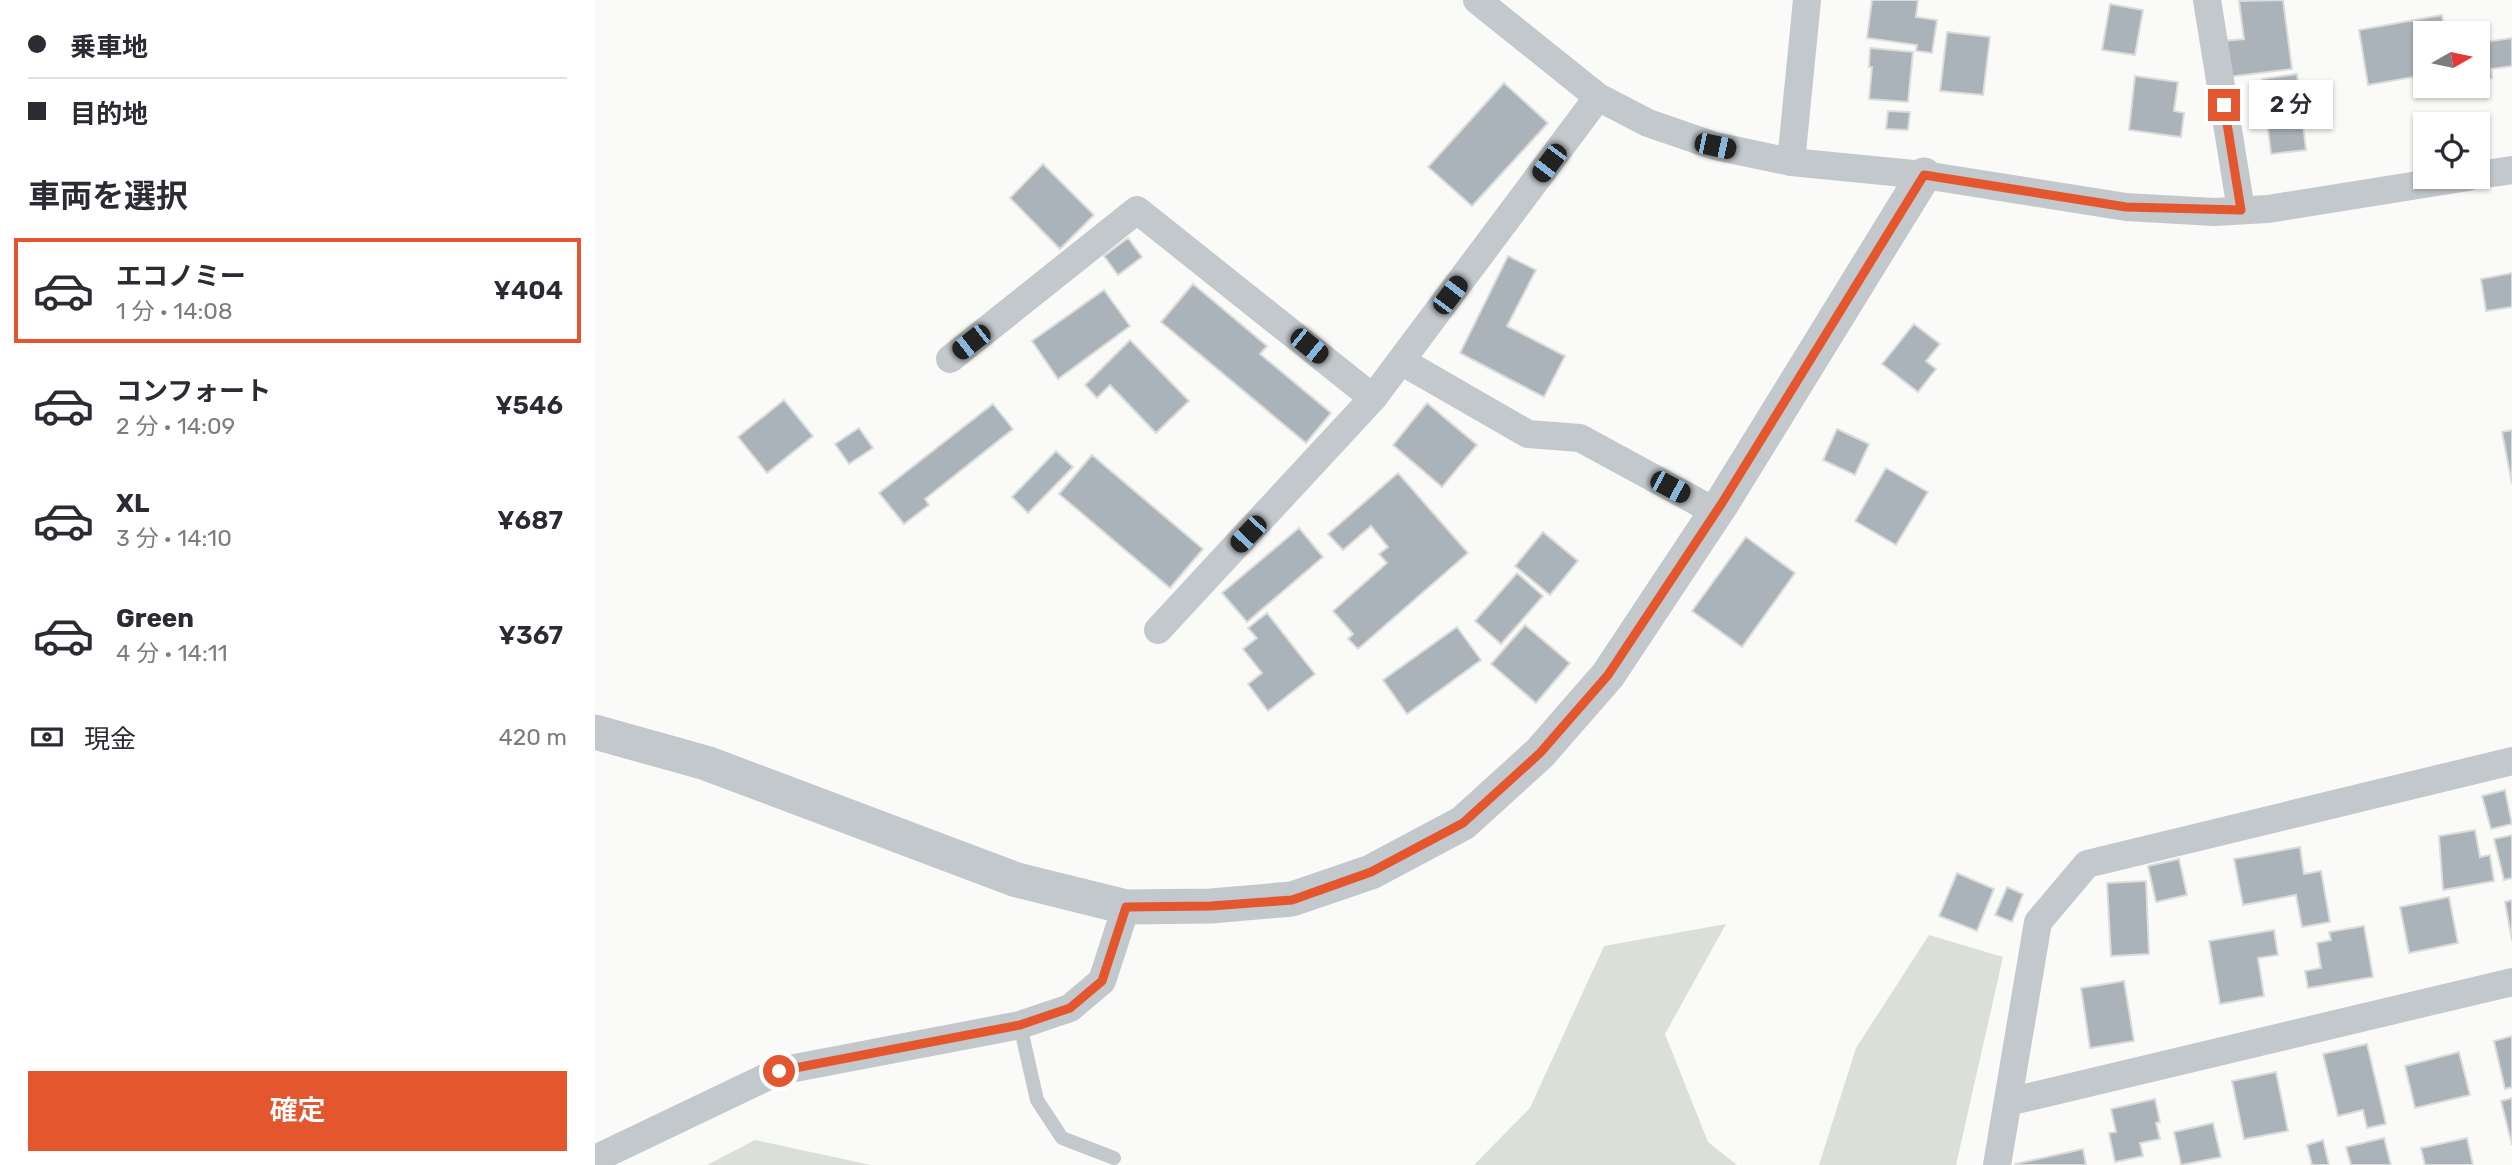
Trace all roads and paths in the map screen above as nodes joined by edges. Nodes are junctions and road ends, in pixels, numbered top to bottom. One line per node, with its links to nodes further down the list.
1 (1807, 0): 5 (street)
2 (2207, 0): 10 (street)
3 (1483, 2): 4 (street)
4 (1598, 97): 5 (street); 12 (street)
5 (1791, 162): 8 (street)
6 (2512, 170): 7 (street)
7 (2490, 173)
8 (1924, 175): 10 (street); 14 (street)
9 (2413, 185): 10 (street)
10 (2241, 210)
11 (950, 359): 13 (street)
12 (1401, 361): 13 (street); 14 (street)
13 (1373, 398): 15 (street)
14 (1716, 512): 18 (street)
15 (1159, 631)
16 (595, 732): 18 (street)
17 (2512, 761): 21 (street)
18 (1126, 907): 20 (street)
19 (2512, 982): 21 (street)
20 (1020, 1025): 22 (lane); 23 (street)
21 (2008, 1102): 24 (street)
22 (1114, 1158)
23 (595, 1159)
24 (1997, 1165)

